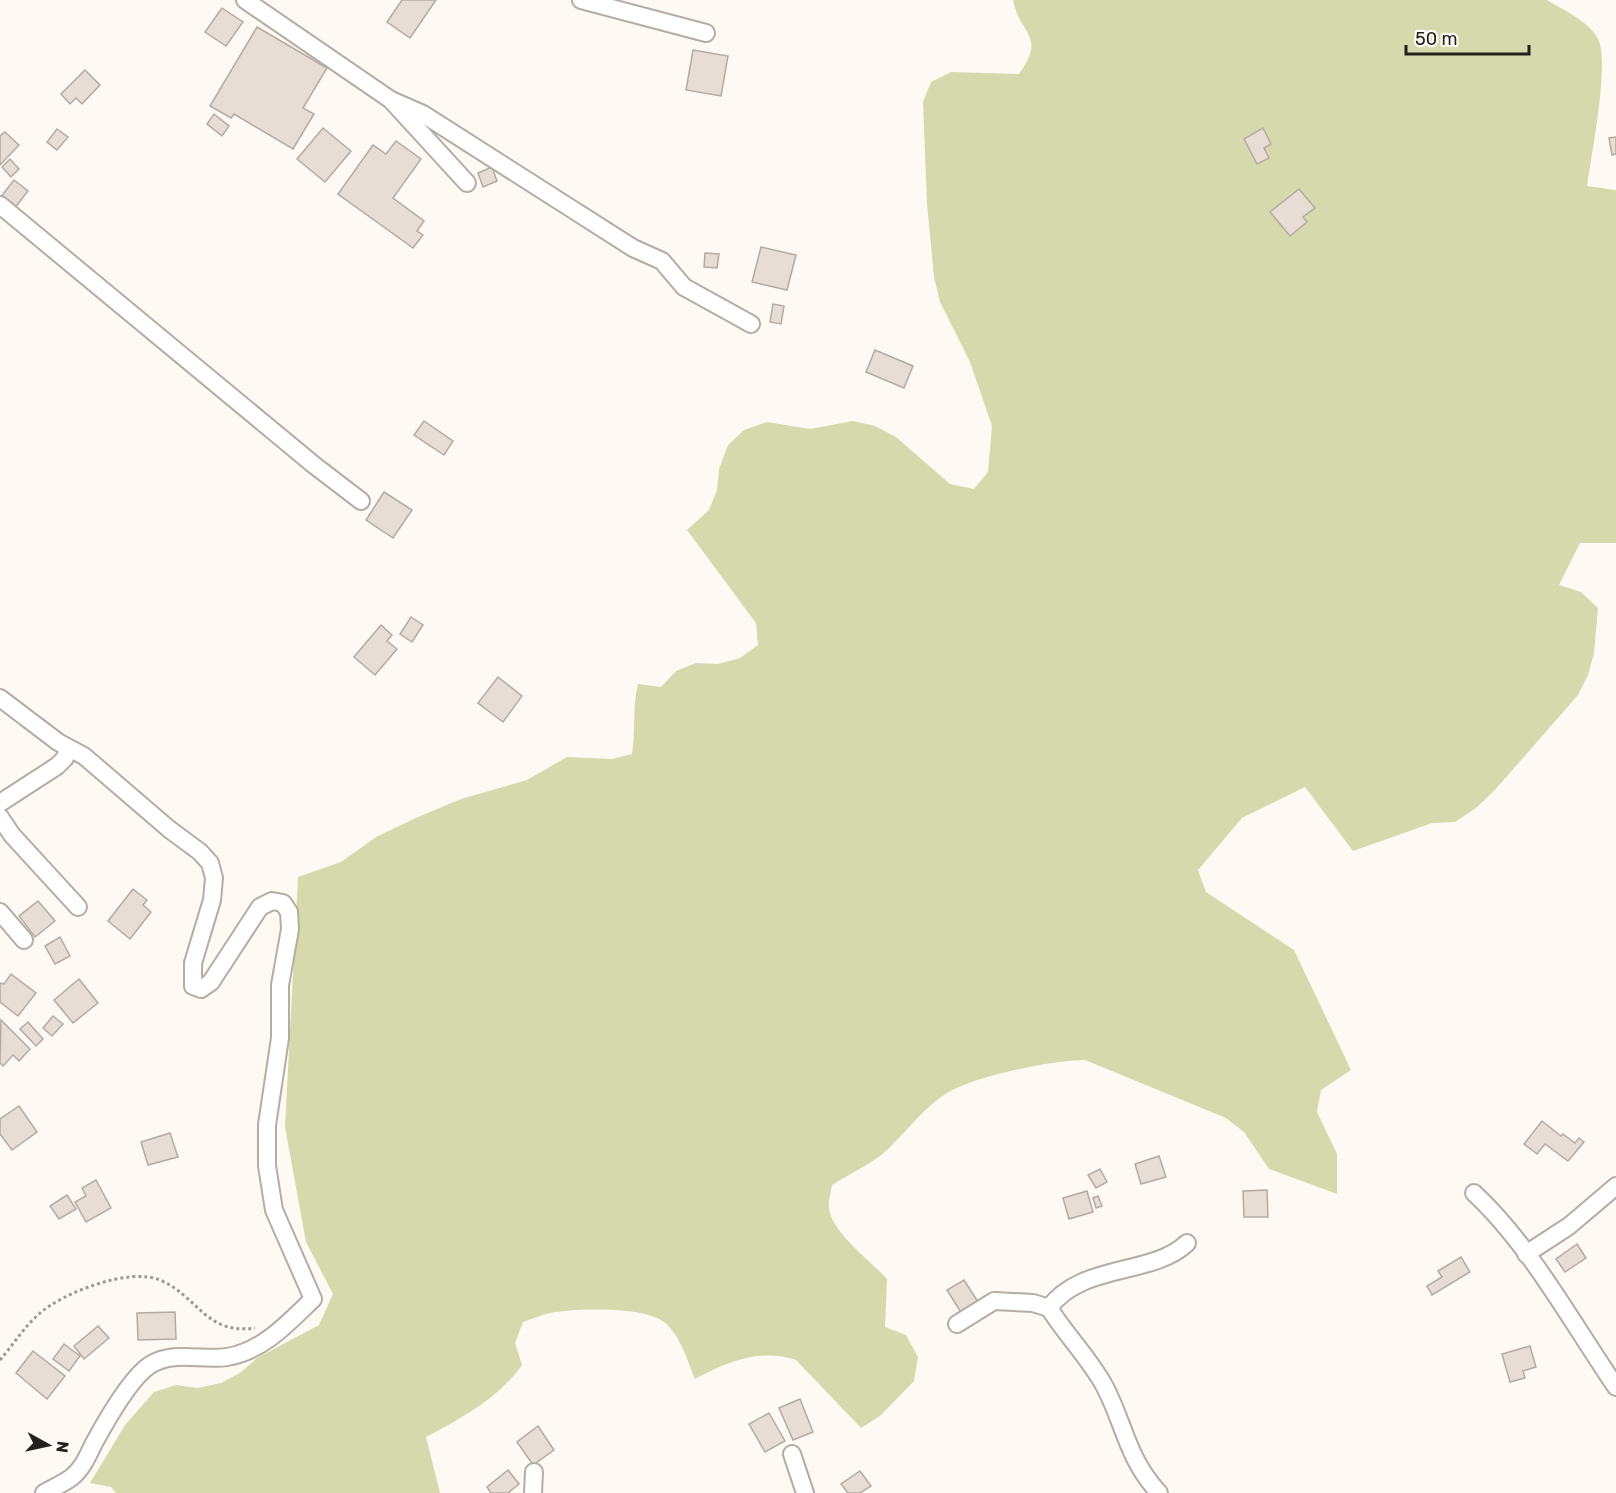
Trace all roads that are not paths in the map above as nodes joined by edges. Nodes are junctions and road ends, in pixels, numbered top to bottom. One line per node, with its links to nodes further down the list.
1 (245, 0): 4 (street)
2 (581, 0): 3 (street)
3 (706, 33)
4 (391, 100): 5 (street); 7 (street)
5 (467, 183)
6 (0, 205): 8 (street)
7 (751, 324)
8 (361, 501)
9 (0, 698): 10 (street)
10 (68, 748): 11 (street); 25 (street)
11 (0, 803)
12 (0, 817): 13 (street)
13 (78, 907)
14 (0, 912): 15 (street)
15 (24, 940)
16 (1616, 1186): 19 (street)
17 (1474, 1193): 19 (street)
18 (1187, 1243): 20 (street)
19 (1526, 1254): 22 (street)
20 (1049, 1308): 21 (street); 28 (street)
21 (957, 1324)
22 (1616, 1387)
23 (792, 1454): 27 (street)
24 (534, 1472): 26 (street)
25 (44, 1493)
26 (533, 1493)
27 (805, 1493)
28 (1159, 1493)

